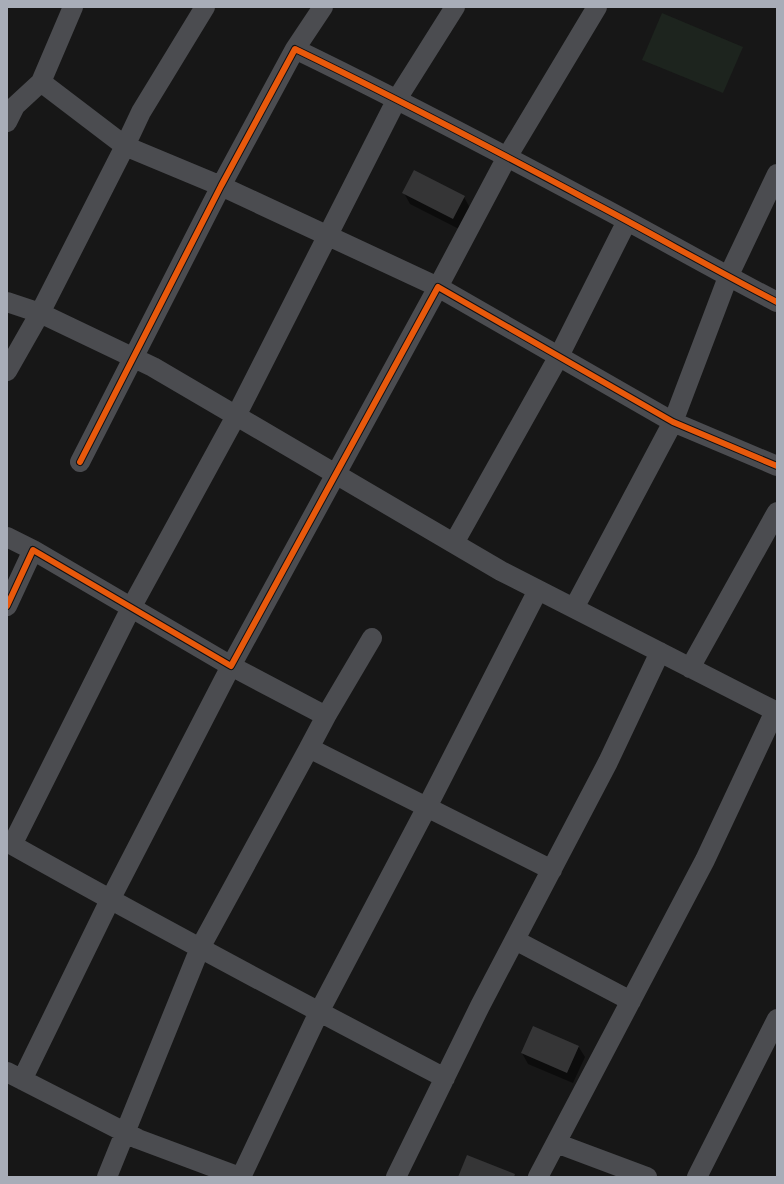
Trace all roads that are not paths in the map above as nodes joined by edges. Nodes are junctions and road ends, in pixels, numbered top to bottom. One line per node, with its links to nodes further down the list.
1 (73, 7): 7 (street)
2 (205, 7): 10 (street)
3 (323, 7): 6 (street)
4 (455, 7): 8 (street)
5 (597, 7): 11 (street)
6 (295, 48): 8 (street); 13 (street)
7 (41, 82): 9 (street); 10 (street)
8 (397, 98): 11 (street); 15 (street)
9 (7, 122)
10 (125, 146): 13 (street); 20 (street)
11 (507, 156): 14 (street); 17 (street)
12 (777, 174): 16 (street)
13 (221, 186): 15 (street); 22 (street)
14 (627, 221): 16 (street); 21 (street)
15 (328, 236): 17 (street); 24 (street)
16 (728, 277): 19 (street); 25 (street)
17 (438, 287): 21 (street); 28 (street)
18 (7, 302): 20 (street)
19 (777, 302)
20 (40, 313): 22 (street); 23 (street)
21 (559, 356): 25 (street); 31 (street)
22 (133, 358): 24 (street); 26 (street)
23 (7, 371)
24 (236, 416): 28 (street); 35 (street)
25 (674, 422): 27 (street); 36 (street)
26 (80, 462)
27 (777, 466)
28 (336, 475): 31 (street); 39 (street)
29 (777, 512): 40 (street)
30 (7, 537): 32 (street)
31 (454, 543): 33 (street)
32 (33, 550): 34 (street); 35 (street)
33 (538, 590): 36 (street); 44 (street)
34 (7, 606)
35 (131, 608): 39 (street); 45 (street)
36 (574, 608): 38 (street)
37 (372, 638): 42 (street)
38 (660, 652): 40 (street); 46 (street)
39 (231, 666): 42 (street); 47 (street)
40 (690, 668): 41 (street)
41 (776, 711): 50 (street)
42 (326, 716): 43 (street)
43 (309, 748): 44 (street); 49 (street)
44 (427, 808): 46 (street); 51 (street)
45 (10, 844): 47 (street)
46 (552, 870): 48 (street)
47 (110, 900): 49 (street); 53 (street)
48 (515, 940): 50 (street); 54 (street)
49 (200, 948): 51 (street); 55 (street)
50 (631, 1001): 56 (street)
51 (319, 1012): 54 (street); 58 (street)
52 (777, 1019): 62 (street)
53 (14, 1076): 55 (street)
54 (444, 1078): 59 (street)
55 (126, 1133): 57 (street); 58 (street)
56 (556, 1143): 60 (street); 61 (street)
57 (108, 1177)
58 (241, 1177)
59 (396, 1177)
60 (538, 1177)
61 (647, 1177)
62 (697, 1177)

